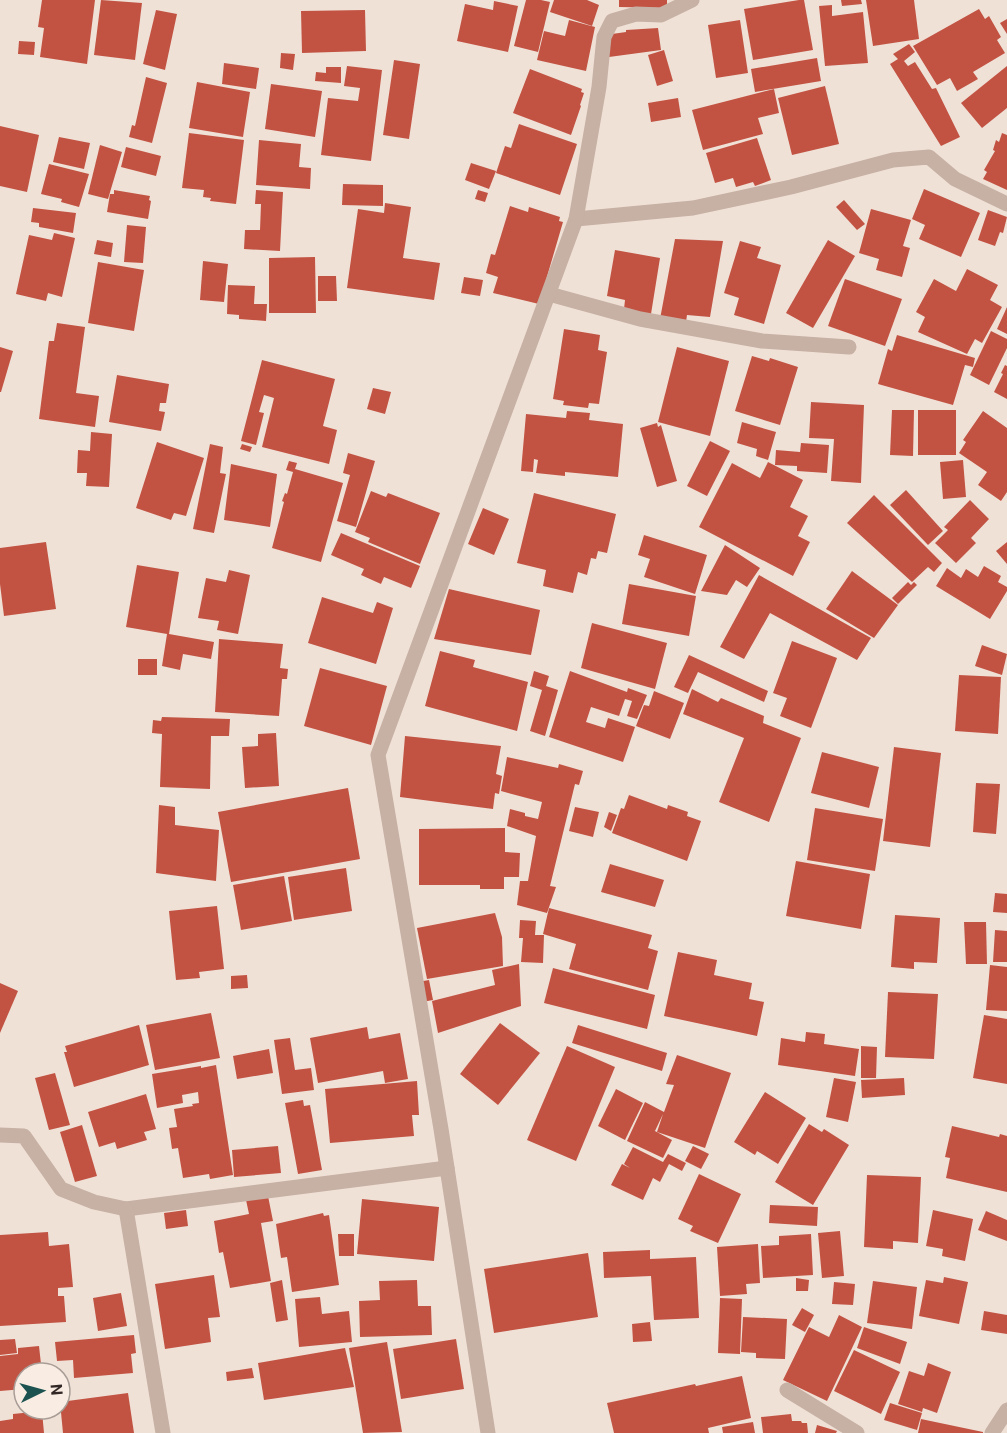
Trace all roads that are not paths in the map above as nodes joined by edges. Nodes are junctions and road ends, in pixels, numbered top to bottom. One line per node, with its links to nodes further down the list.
1 (692, 0): 3 (street)
2 (1007, 204): 3 (street)
3 (576, 219): 4 (street)
4 (549, 294): 5 (street); 7 (street)
5 (849, 346)
6 (0, 1135): 8 (street)
7 (447, 1168): 8 (street); 12 (street)
8 (126, 1209): 11 (street)
9 (787, 1390): 13 (street)
10 (1007, 1410): 14 (street)
11 (163, 1433)
12 (488, 1433)
13 (857, 1433)
14 (992, 1433)

